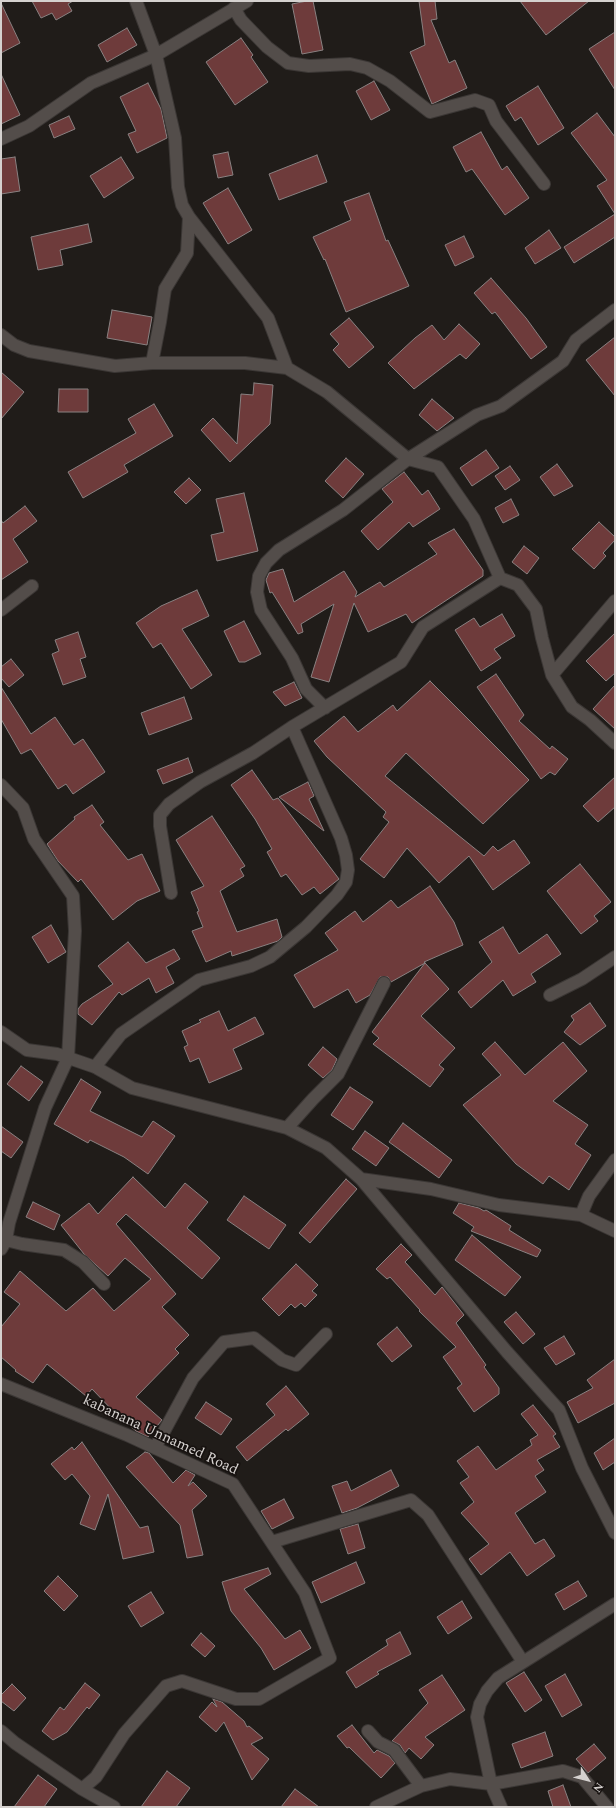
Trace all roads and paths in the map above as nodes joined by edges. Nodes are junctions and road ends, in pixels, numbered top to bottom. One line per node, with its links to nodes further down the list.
1 (136, 1): 4 (street)
2 (247, 1): 3 (street)
3 (234, 8): 4 (street); 6 (street)
4 (156, 55): 5 (street); 7 (street)
5 (1, 139)
6 (544, 184)
7 (189, 217): 10 (street); 11 (street)
8 (615, 310): 12 (street)
9 (1, 335): 10 (street)
10 (152, 363): 11 (street)
11 (287, 368): 12 (street)
12 (408, 459): 13 (street); 18 (street)
13 (500, 578): 17 (street); 18 (street)
14 (32, 586): 16 (street)
15 (615, 601): 17 (street)
16 (1, 610)
17 (552, 675): 20 (street)
18 (326, 708): 19 (street)
19 (292, 727): 22 (street); 28 (street)
20 (615, 743)
21 (1, 785): 27 (street)
22 (171, 893)
23 (615, 957): 25 (street)
24 (384, 983): 29 (street)
25 (550, 995)
26 (1, 1032): 27 (street)
27 (68, 1058): 28 (street); 34 (street)
28 (95, 1067): 29 (street)
29 (287, 1128): 31 (street)
30 (615, 1160): 32 (street)
31 (361, 1179): 32 (street); 39 (street)
32 (581, 1215): 33 (street)
33 (615, 1231)
34 (3, 1244): 35 (street)
35 (104, 1284)
36 (326, 1334): 38 (street)
37 (1, 1384): 38 (street, kabanana Unnamed Road)
38 (155, 1448): 40 (street, kabanana Unnamed Road)
39 (615, 1533)
40 (272, 1542): 42 (street); 47 (street, kabanana Unnamed Road)
41 (615, 1604): 42 (street)
42 (523, 1662): 45 (street)
43 (1, 1730): 47 (street)
44 (368, 1731): 46 (street)
45 (491, 1784): 46 (street); 50 (street); 51 (street)
46 (421, 1786): 49 (street)
47 (82, 1789): 48 (street)
48 (114, 1807)
49 (376, 1807)
50 (501, 1807)
51 (607, 1807)

